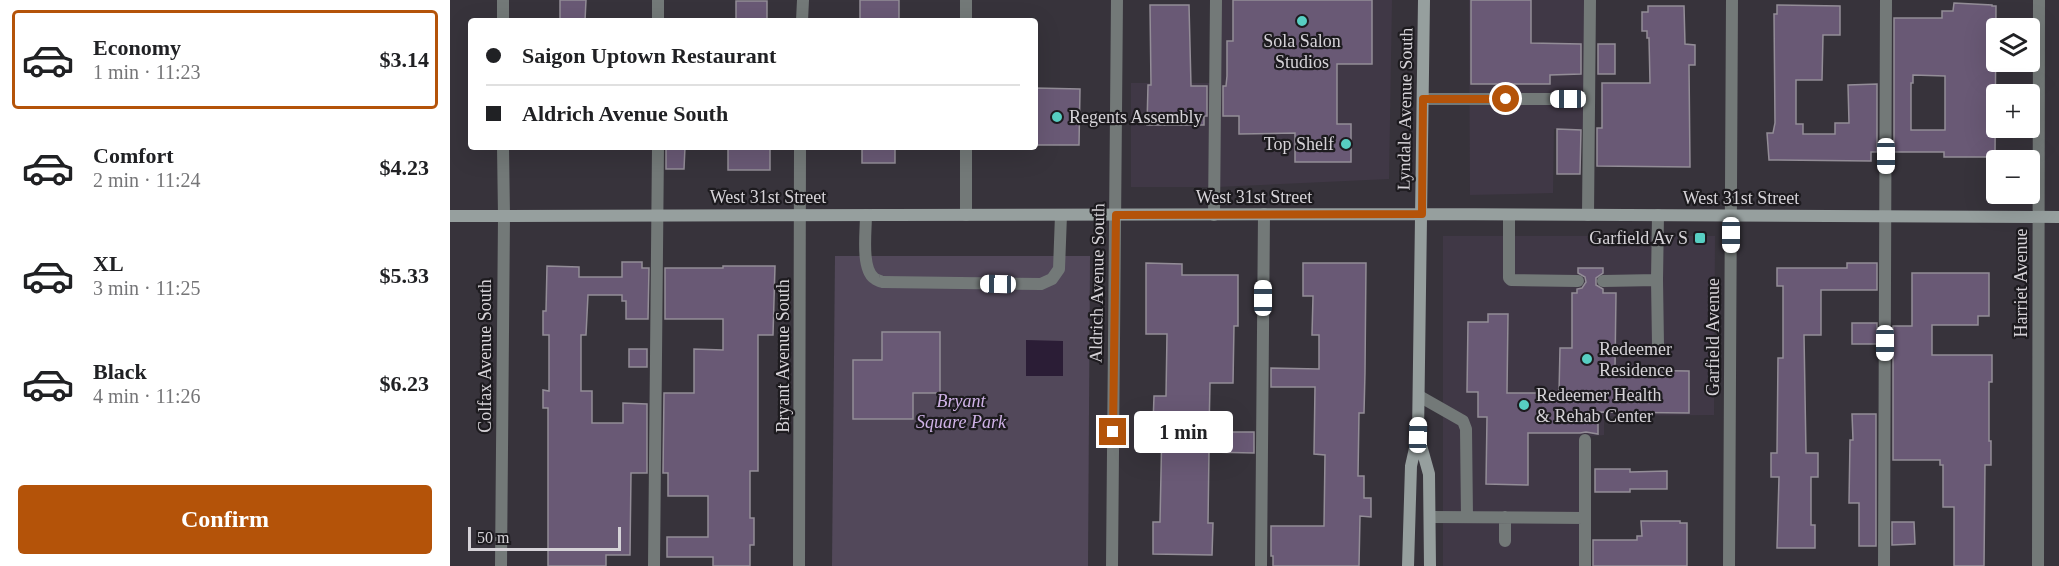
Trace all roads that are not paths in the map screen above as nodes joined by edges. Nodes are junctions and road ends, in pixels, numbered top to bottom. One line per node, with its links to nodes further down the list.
1 (503, 0): 12 (street)
2 (658, 0): 13 (street)
3 (803, 0): 14 (street)
4 (966, 0): 15 (street)
5 (1117, 0): 29 (street, Aldrich Avenue South)
6 (1216, 0): 30 (street)
7 (1424, 0): 16 (street, Lyndale Avenue South)
8 (1590, 0): 17 (street)
9 (1732, 0): 36 (street, Garfield Avenue)
10 (1886, 0): 37 (street)
11 (2039, 0): 38 (street, Harriet Avenue)
12 (503, 18)
13 (658, 18)
14 (802, 18)
15 (966, 18)
16 (1423, 99): 17 (street); 23 (street, Lyndale Avenue South)
17 (1589, 99): 32 (street)
18 (503, 150): 35 (street, Colfax Avenue South)
19 (658, 150): 24 (street)
20 (800, 150): 25 (street, Bryant Avenue South)
21 (966, 150): 27 (street)
22 (1264, 214): 23 (street, West 31st Street); 30 (street, West 31st Street); 56 (street)
23 (1422, 214): 31 (street, West 31st Street); 44 (street, Lyndale Avenue South)
24 (658, 215): 25 (street, West 31st Street); 35 (street, West 31st Street); 53 (street)
25 (801, 215): 26 (street, West 31st Street); 54 (street, Bryant Avenue South)
26 (866, 215): 27 (street, West 31st Street); 28 (street)
27 (966, 215): 28 (street, West 31st Street)
28 (1061, 215): 29 (street, West 31st Street)
29 (1116, 215): 30 (street, West 31st Street); 55 (street, Aldrich Avenue South)
30 (1214, 215)
31 (1509, 215): 32 (street, West 31st Street); 41 (street)
32 (1588, 215): 33 (street, West 31st Street)
33 (1658, 215): 36 (street, West 31st Street); 40 (street)
34 (450, 216): 35 (street, West 31st Street)
35 (504, 216): 52 (street, Colfax Avenue South)
36 (1731, 216): 37 (street, West 31st Street); 60 (street, Garfield Avenue)
37 (1886, 217): 38 (street, West 31st Street); 61 (street)
38 (2039, 217): 39 (street, West 31st Street); 62 (street, Harriet Avenue)
39 (2059, 217)
40 (1657, 280): 42 (street); 43 (street)
41 (1578, 281)
42 (1603, 281)
43 (1658, 345)
44 (1419, 396): 45 (street, Lyndale Avenue South); 48 (street)
45 (1418, 435): 47 (street, Lyndale Avenue South); 57 (street, Lyndale Avenue South)
46 (1585, 440): 50 (street)
47 (1430, 516): 48 (street); 58 (street, Lyndale Avenue South)
48 (1467, 516): 49 (street)
49 (1505, 517): 50 (street); 51 (street)
50 (1585, 518): 59 (street)
51 (1504, 541)
52 (501, 566)
53 (654, 566)
54 (800, 566)
55 (1112, 566)
56 (1261, 566)
57 (1408, 566)
58 (1430, 566)
59 (1585, 566)
60 (1729, 566)
61 (1884, 566)
62 (2038, 566)

